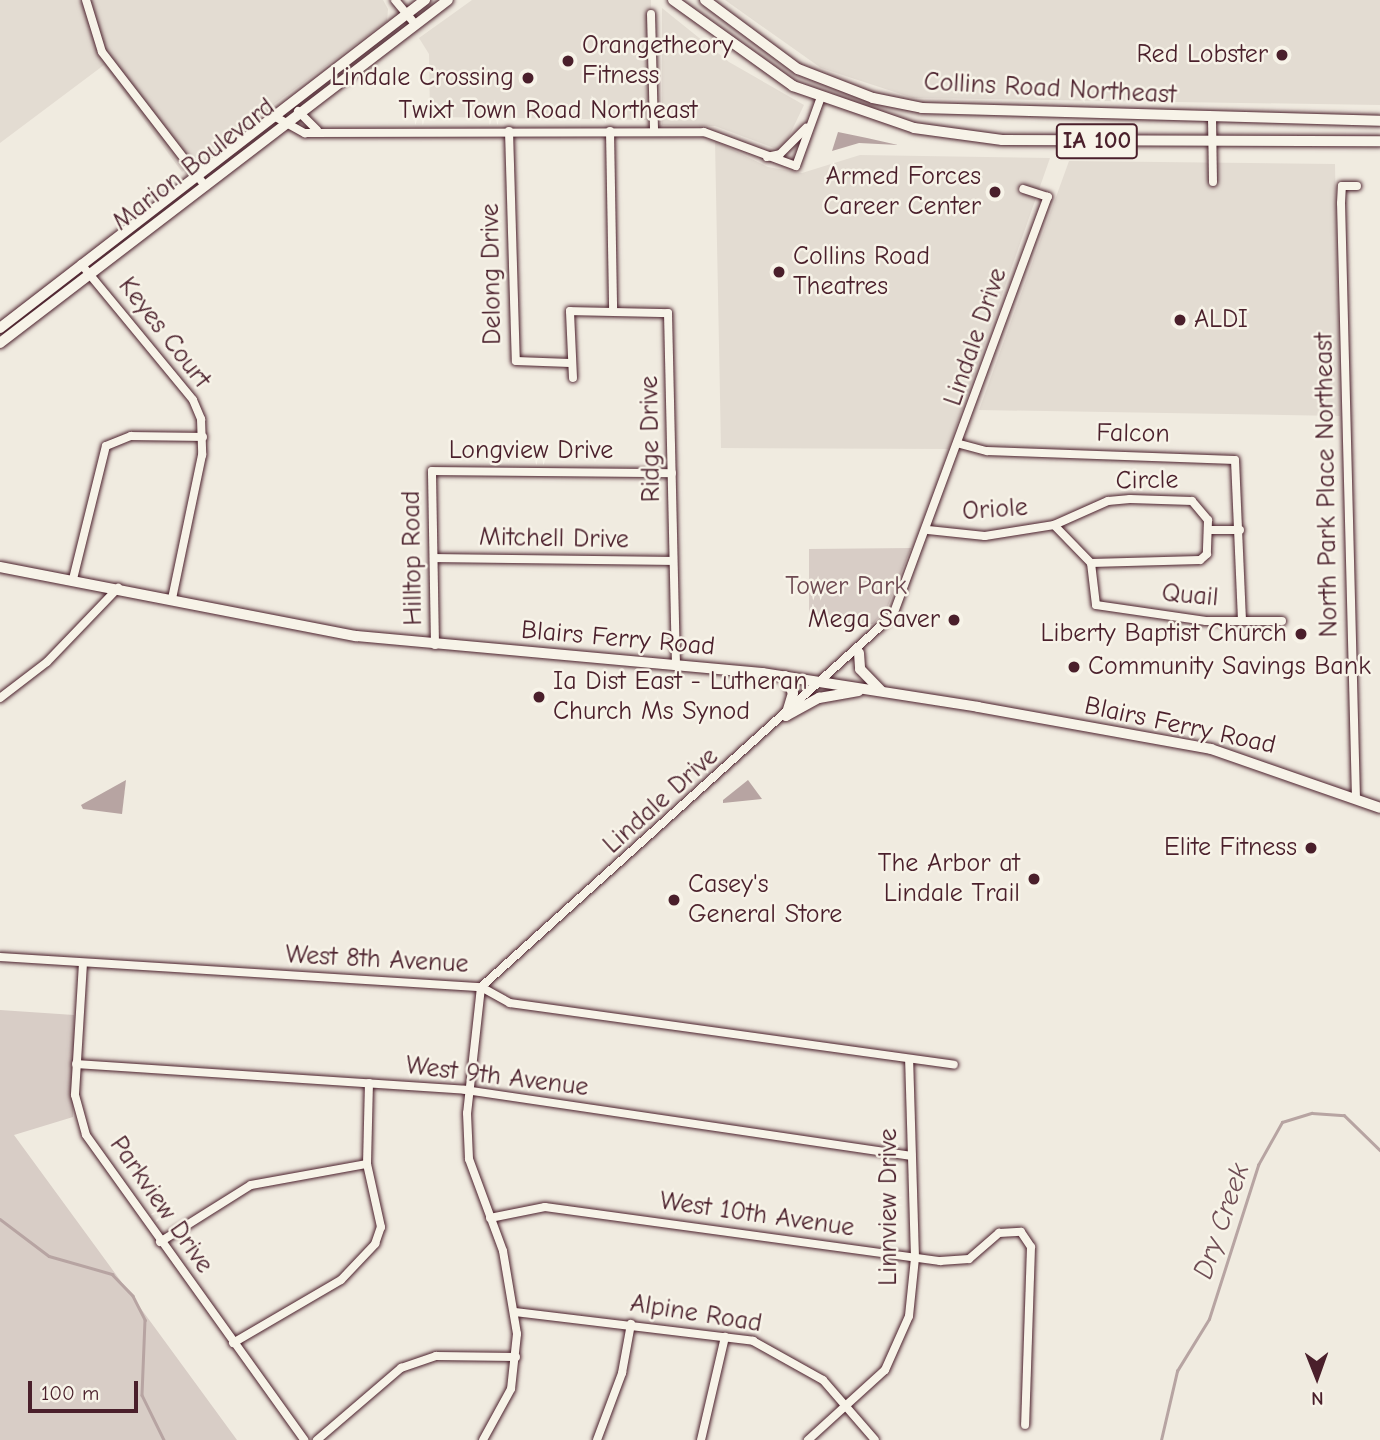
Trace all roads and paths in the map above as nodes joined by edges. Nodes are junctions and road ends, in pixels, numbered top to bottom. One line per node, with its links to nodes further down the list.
1 (86, 0): 24 (street)
2 (395, 0): 7 (street)
3 (425, 0): 7 (main road, Marion Boulevard)
4 (447, 0): 9 (main road, Marion Boulevard)
5 (673, 0): 10 (highway, Collins Road Northeast / IA 100)
6 (705, 0): 13 (highway, Collins Road Northeast / IA 100)
7 (406, 13): 9 (street); 12 (main road, Marion Boulevard)
8 (651, 15): 17 (street)
9 (415, 24): 11 (main road, Marion Boulevard)
10 (821, 97): 16 (street, Twixt Town Road Northeast); 22 (highway, Collins Road Northeast / IA 100)
11 (298, 111): 15 (main road, Marion Boulevard); 20 (street)
12 (272, 115): 15 (street); 24 (main road, Marion Boulevard)
13 (1212, 118): 14 (highway, Collins Road Northeast / IA 100); 22 (street)
14 (1380, 121)
15 (280, 125): 20 (street, Twixt Town Road Northeast); 26 (main road, Marion Boulevard)
16 (806, 128): 23 (street, Twixt Town Road Northeast); 23 (street, Twixt Town Road Northeast)
17 (654, 130): 19 (street, Twixt Town Road Northeast); 23 (street, Twixt Town Road Northeast)
18 (509, 131): 19 (street, Twixt Town Road Northeast); 20 (street, Twixt Town Road Northeast); 34 (street, Delong Drive)
19 (610, 131): 31 (street)
20 (327, 132)
21 (1380, 141): 22 (highway, Collins Road Northeast / IA 100)
22 (1212, 143): 25 (street)
23 (764, 157)
24 (195, 173): 26 (street); 29 (main road, Marion Boulevard)
25 (1213, 182)
26 (203, 183): 30 (main road, Marion Boulevard)
27 (1357, 186): 62 (street, North Park Place Northeast)
28 (1023, 189): 37 (street, Lindale Drive)
29 (81, 264): 30 (street, Keyes Court); 32 (main road, Marion Boulevard)
30 (89, 273): 33 (main road, Marion Boulevard); 36 (street, Keyes Court)
31 (612, 311): 34 (street, Ridge Drive); 39 (street, Ridge Drive)
32 (0, 328)
33 (0, 343)
34 (570, 363): 35 (street)
35 (573, 378)
36 (203, 437): 48 (street); 50 (street, Keyes Court)
37 (960, 444): 41 (street, Lindale Drive); 43 (street, Falcon)
38 (432, 471): 39 (street, Longview Drive); 44 (street, Hilltop Road)
39 (672, 473): 45 (street, Ridge Drive)
40 (1054, 525): 41 (street, Oriole); 42 (street, Circle); 46 (street, Oriole)
41 (928, 530): 54 (street, Lindale Drive)
42 (1208, 530): 43 (street); 46 (street)
43 (1240, 530): 51 (street)
44 (434, 558): 45 (street, Mitchell Drive); 53 (street, Hilltop Road)
45 (673, 561): 55 (street, Ridge Drive)
46 (1091, 563): 51 (street, Quail)
47 (0, 567): 48 (main road, Blairs Ferry Road)
48 (73, 579): 49 (main road, Blairs Ferry Road)
49 (118, 588): 50 (main road, Blairs Ferry Road); 60 (street)
50 (172, 599): 53 (main road, Blairs Ferry Road)
51 (1242, 621): 52 (street, Quail)
52 (1282, 621)
53 (435, 645): 55 (main road, Blairs Ferry Road)
54 (859, 653): 57 (street, Lindale Drive); 59 (main road)
55 (676, 664): 56 (main road, Blairs Ferry Road)
56 (786, 676): 57 (main road, Blairs Ferry Road); 61 (main road)
57 (824, 682): 58 (main road, Blairs Ferry Road); 61 (street, Lindale Drive)
58 (869, 689): 59 (main road, Blairs Ferry Road); 61 (main road)
59 (881, 691): 62 (main road, Blairs Ferry Road)
60 (0, 698)
61 (786, 716): 66 (street, Lindale Drive)
62 (1353, 798): 63 (main road, Blairs Ferry Road)
63 (1380, 808)
64 (0, 957): 65 (street, West 8th Avenue)
65 (83, 963): 66 (street, West 8th Avenue); 68 (street, Parkview Drive)
66 (481, 987): 67 (street, West 8th Avenue); 71 (street)
67 (909, 1059): 69 (street, West 8th Avenue); 72 (street, Linnview Drive)
68 (76, 1063): 70 (street, West 9th Avenue); 75 (street, Parkview Drive)
69 (954, 1065)
70 (369, 1083): 71 (street, West 9th Avenue); 73 (street)
71 (469, 1094): 72 (street, West 9th Avenue); 74 (street)
72 (911, 1156): 76 (street, Linnview Drive)
73 (367, 1164): 75 (street); 80 (street)
74 (489, 1218): 76 (street, West 10th Avenue); 77 (street)
75 (160, 1242): 80 (street, Parkview Drive)
76 (915, 1258): 82 (street, Linnview Drive); 83 (street, West 10th Avenue)
77 (515, 1312): 78 (street, Alpine Road); 81 (street)
78 (631, 1324): 79 (street, Alpine Road); 87 (street)
79 (725, 1336): 82 (street, Alpine Road); 88 (street)
80 (233, 1343): 84 (street, Parkview Drive)
81 (516, 1357): 85 (street); 86 (street)
82 (850, 1408): 89 (street, Linnview Drive); 90 (street, Alpine Road)
83 (1025, 1425)
84 (304, 1440)
85 (317, 1440)
86 (483, 1440)
87 (597, 1440)
88 (701, 1440)
89 (808, 1440)
90 (876, 1440)

